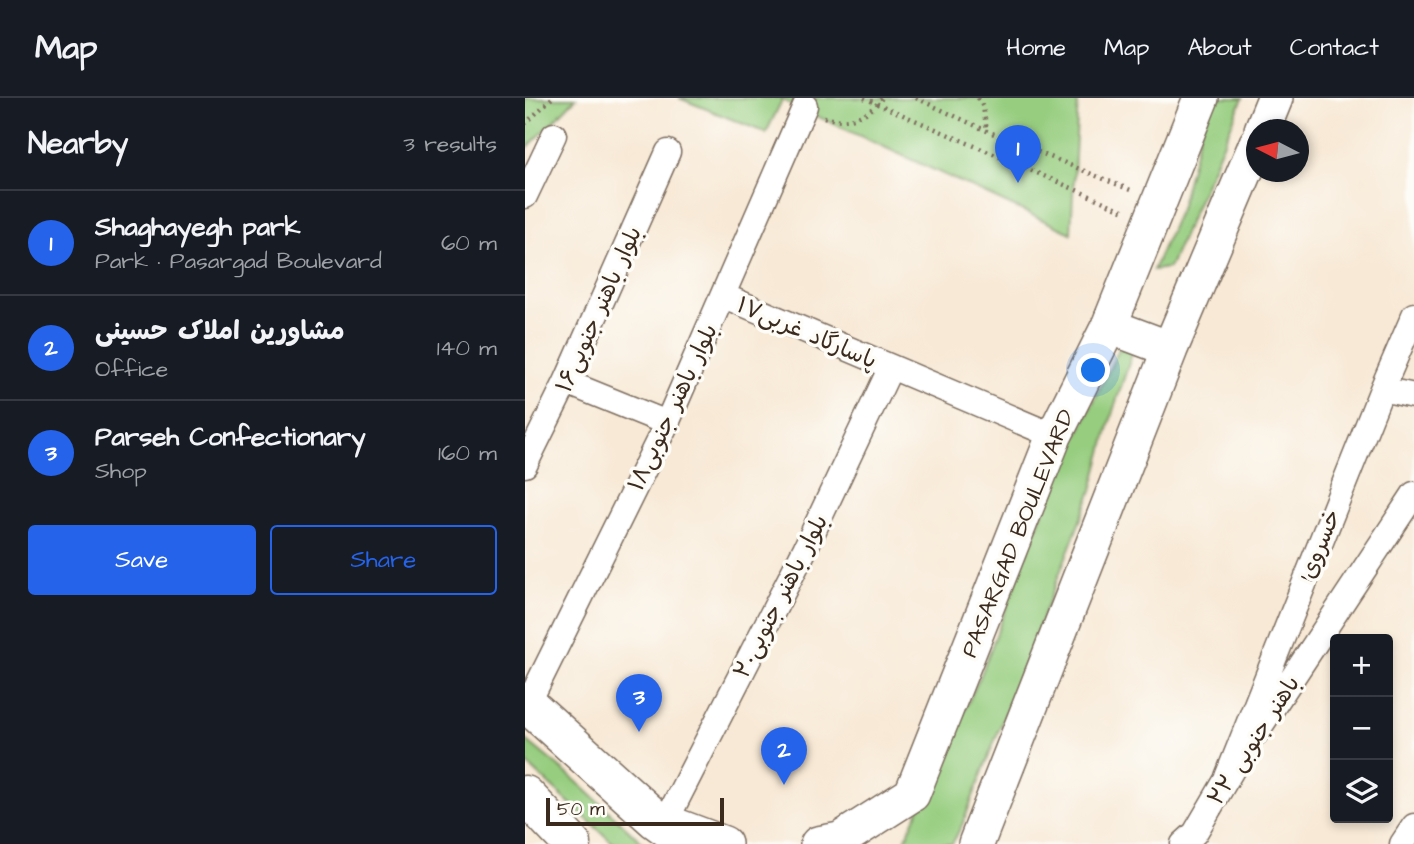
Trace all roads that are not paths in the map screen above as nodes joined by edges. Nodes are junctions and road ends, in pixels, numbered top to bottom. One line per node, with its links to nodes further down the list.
1 (1201, 98): 11 (main road, PASARGAD BOULEVARD)
2 (1275, 98): 4 (main road)
3 (805, 106): 9 (street, ۱۸بلوار باهنر جنوبی)
4 (1266, 119)
5 (554, 135): 8 (street)
6 (668, 152): 14 (street, بلوار باهنر جنوبی۱۶)
7 (1246, 169): 12 (main road)
8 (525, 196)
9 (724, 296): 13 (street, ۱۷پاسارگاد غربی); 17 (street, ۱۸بلوار باهنر جنوبی)
10 (1414, 315): 15 (street, خسروى1)
11 (1109, 326): 12 (main road); 18 (main road, PASARGAD BOULEVARD)
12 (1170, 349): 29 (main road)
13 (891, 367): 18 (street, ۱۷پاسارگاد غربی); 25 (street, بلوار باهنر جنوبی۲۰)
14 (566, 383): 17 (street); 19 (street, بلوار باهنر جنوبی۱۶)
15 (1382, 389): 16 (street); 22 (street, خسروى1)
16 (1414, 396)
17 (667, 423): 21 (street, ۱۸بلوار باهنر جنوبی)
18 (1054, 436): 28 (main road, PASARGAD BOULEVARD)
19 (525, 465)
20 (1414, 494): 22 (street, ۲۲ باهنر جنوبی)
21 (526, 703): 25 (main road)
22 (1227, 777): 30 (street, ۲۲ باهنر جنوبی)
23 (525, 795): 26 (main road)
24 (1414, 826): 31 (street)
25 (670, 828): 27 (main road)
26 (572, 844)
27 (724, 844)
28 (818, 844)
29 (976, 844)
30 (1183, 844)
31 (1402, 844)

